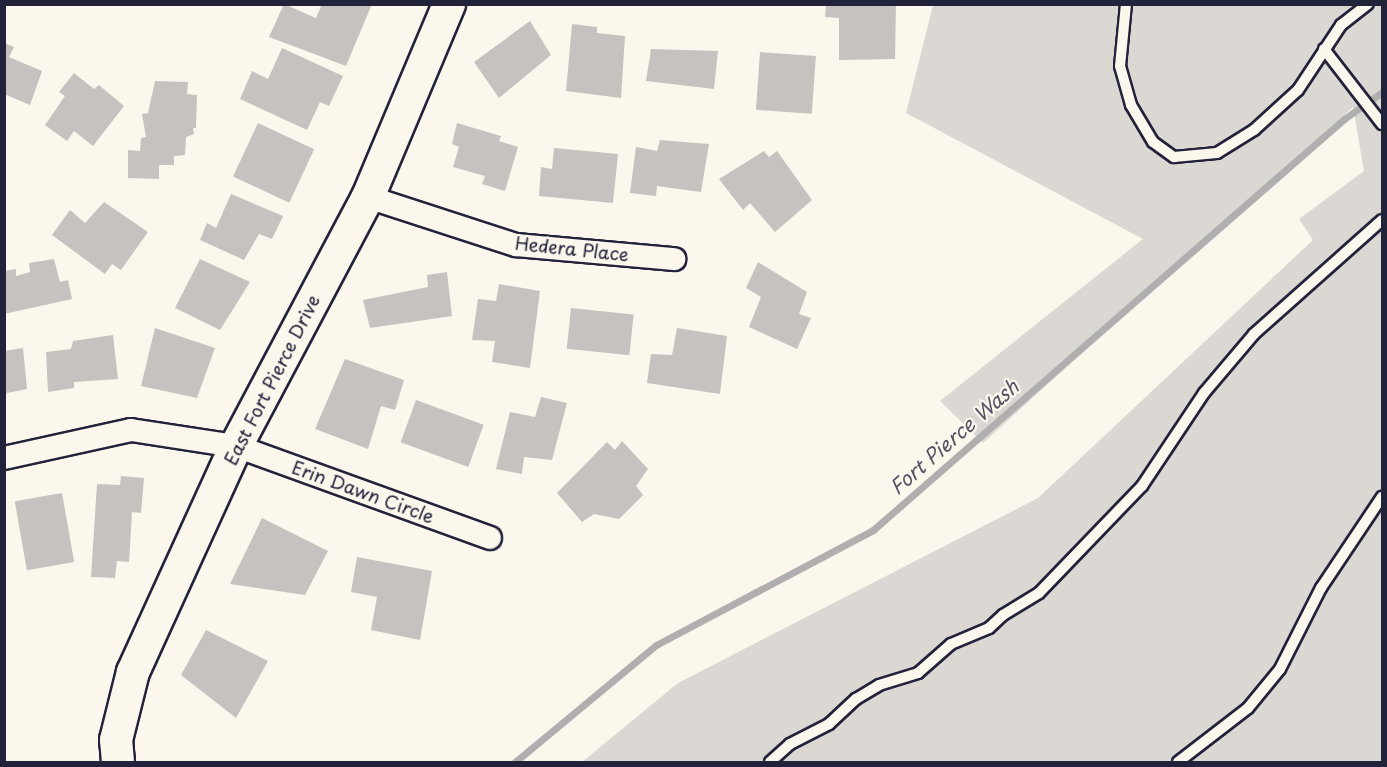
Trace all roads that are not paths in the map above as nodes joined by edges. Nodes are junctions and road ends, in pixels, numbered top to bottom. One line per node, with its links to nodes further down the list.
1 (449, 4): 6 (street, East Fort Pierce Drive)
2 (1126, 4): 4 (lane)
3 (1368, 4): 4 (lane)
4 (1324, 49): 5 (lane)
5 (1383, 124)
6 (368, 197): 8 (street, Hedera Place); 9 (street, East Fort Pierce Drive)
7 (1383, 220): 14 (lane)
8 (674, 259)
9 (236, 446): 10 (street, Erin Dawn Circle); 12 (street, Erin Dawn Circle); 13 (street, East Fort Pierce Drive)
10 (4, 458)
11 (1383, 497): 15 (lane)
12 (490, 538)
13 (118, 762)
14 (770, 762)
15 (1178, 762)

